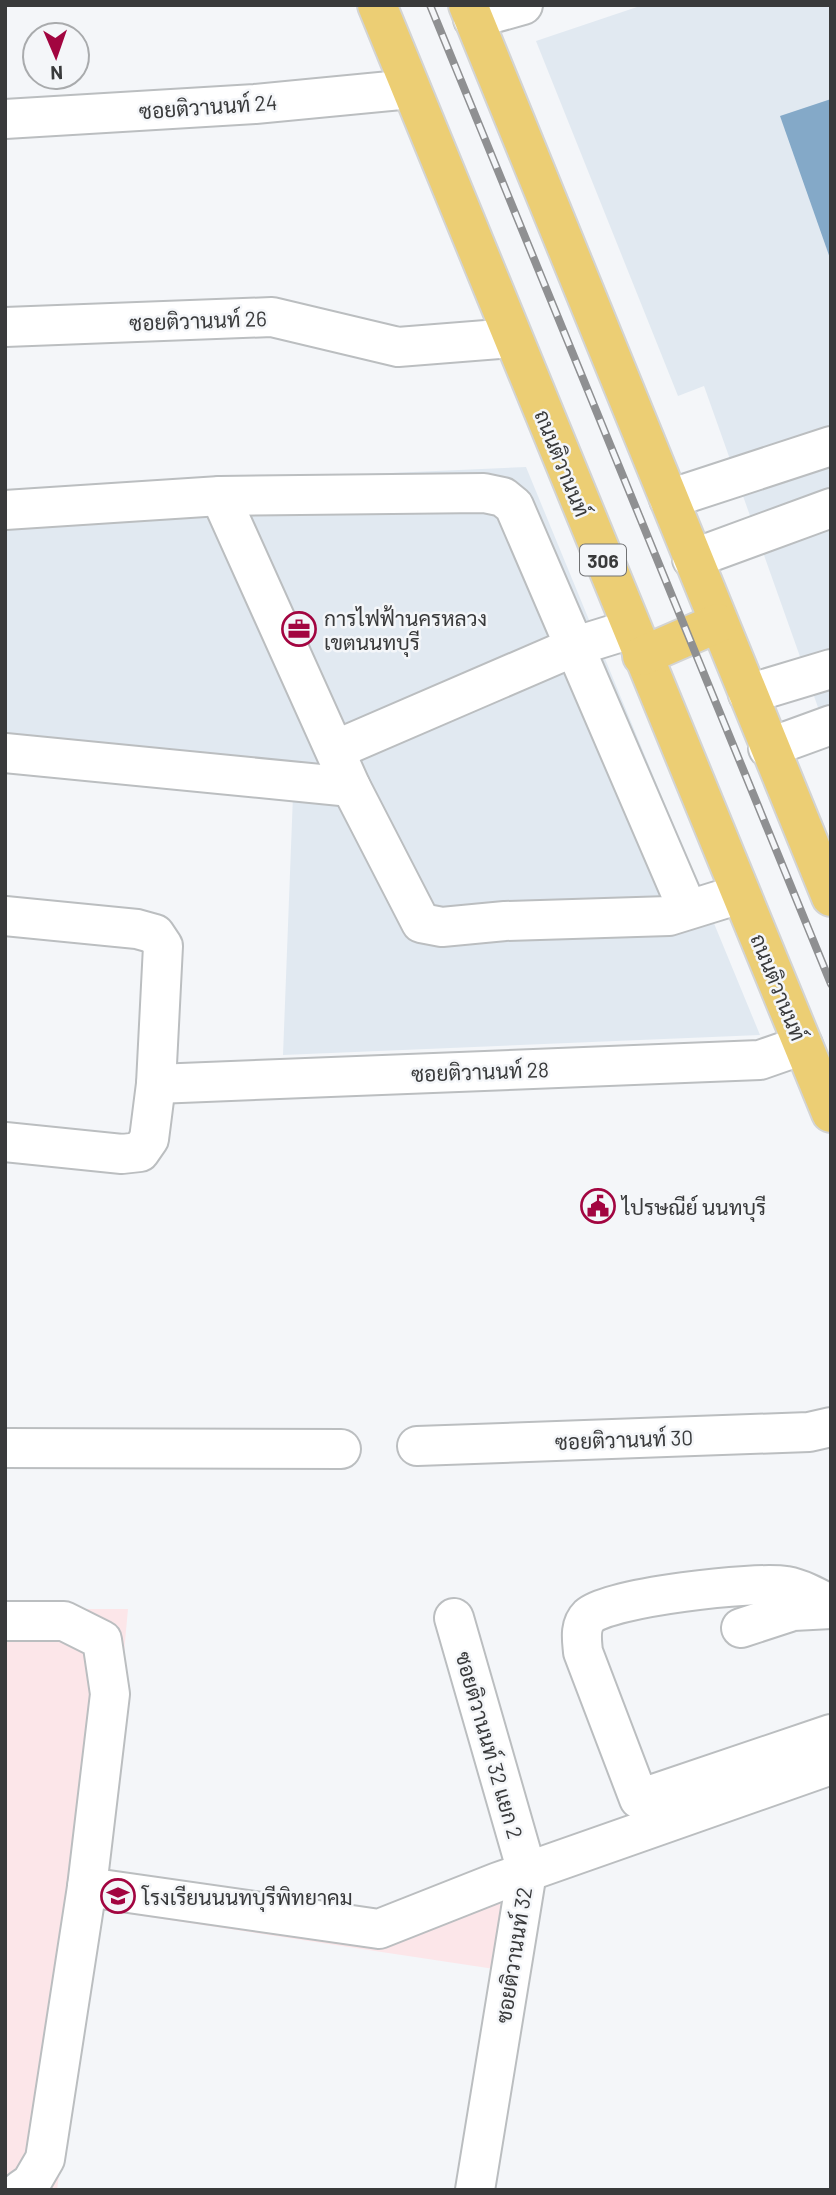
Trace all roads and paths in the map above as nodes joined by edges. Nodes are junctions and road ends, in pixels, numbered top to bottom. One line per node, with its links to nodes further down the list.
1 (377, 5): 4 (main road, ถนนติวานนท์ / 306)
2 (523, 5): 3 (street)
3 (470, 12): 10 (main road)
4 (411, 89): 5 (street, ซอยติวานนท์ 24); 7 (main road, ถนนติวานนท์ / 306)
5 (5, 119)
6 (5, 327): 7 (street, ซอยติวานนท์ 26)
7 (512, 338): 15 (main road, ถนนติวานนท์ / 306)
8 (831, 446): 10 (street)
9 (220, 496): 12 (street); 16 (street); 21 (street)
10 (669, 499): 13 (main road)
11 (831, 508): 13 (street)
12 (5, 510)
13 (692, 559): 14 (main road)
14 (718, 624): 15 (main road); 18 (main road)
15 (637, 643): 16 (street); 24 (main road, ถนนติวานนท์ / 306)
16 (576, 646): 21 (street); 26 (street)
17 (831, 668): 18 (street)
18 (748, 694): 20 (main road)
19 (831, 725): 20 (street)
20 (768, 748): 25 (main road)
21 (335, 750): 23 (street)
22 (5, 753): 23 (street)
23 (351, 787): 26 (street)
24 (740, 894): 26 (street); 28 (main road, ถนนติวานนท์ / 306)
25 (831, 897)
26 (687, 908)
27 (5, 916): 29 (street)
28 (803, 1045): 29 (street, ซอยติวานนท์ 28); 30 (main road, ถนนติวานนท์ / 306)
29 (156, 1084): 31 (street)
30 (831, 1114)
31 (5, 1142)
32 (831, 1427): 33 (street, ซอยติวานนท์ 30)
33 (417, 1446)
34 (5, 1448): 35 (street)
35 (341, 1449)
36 (831, 1607): 39 (street); 40 (street)
37 (454, 1618): 42 (street, ซอยติวานนท์ 32 แยก 2)
38 (5, 1621): 43 (street)
39 (741, 1628)
40 (831, 1734)
41 (831, 1765): 42 (street, ซอยติวานนท์ 32)
42 (527, 1872): 43 (street); 45 (street, ซอยติวานนท์ 32)
43 (87, 1887): 44 (street)
44 (20, 2190)
45 (475, 2190)

